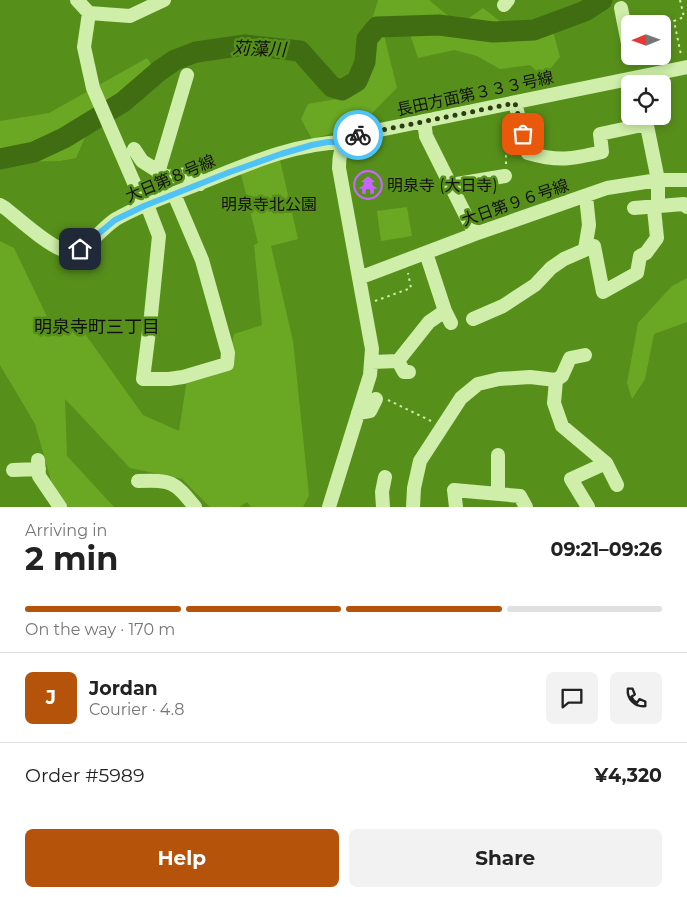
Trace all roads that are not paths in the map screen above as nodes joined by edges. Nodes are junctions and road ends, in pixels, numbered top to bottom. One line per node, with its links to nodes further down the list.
1 (77, 0): 4 (street)
2 (164, 0): 4 (street)
3 (621, 8): 5 (street)
4 (89, 13): 26 (street)
5 (622, 15)
6 (684, 63): 8 (street, 長田方面第３３３号線)
7 (187, 75): 16 (street)
8 (652, 75)
9 (621, 83): 10 (street, 長田方面第３３３号線)
10 (515, 103): 11 (street, 長田方面第３３３号線); 12 (street)
11 (424, 122): 14 (street, 長田方面第３３３号線); 21 (street)
12 (630, 125)
13 (647, 125): 18 (street)
14 (345, 142): 20 (street, 大日第８号線); 32 (street)
15 (134, 149): 16 (street)
16 (158, 173): 20 (street)
17 (505, 176): 21 (street)
18 (658, 180): 19 (street, 大日第９６号線); 23 (street, 大日第９６号線); 25 (street)
19 (687, 180)
20 (200, 184): 22 (street, 大日第８号線)
21 (451, 186): 29 (street)
22 (174, 194): 26 (street, 大日第８号線); 26 (street)
23 (586, 196): 29 (street, 大日第９６号線); 30 (street)
24 (0, 205): 26 (street, 大日第８号線)
25 (658, 205): 27 (street); 28 (street); 30 (street)
26 (144, 206)
27 (687, 207)
28 (634, 208)
29 (475, 234): 31 (street, 大日第９６号線)
30 (585, 249): 33 (street)
31 (426, 252): 32 (street, 大日第９６号線); 35 (street)
32 (359, 278): 36 (street)
33 (473, 319)
34 (585, 355): 38 (street)
35 (398, 361): 36 (street); 37 (street)
36 (372, 362): 40 (street)
37 (409, 372)
38 (556, 380): 42 (street); 52 (street)
39 (376, 399): 40 (street)
40 (358, 413): 50 (street)
41 (498, 455): 47 (street)
42 (606, 463): 46 (street); 55 (street)
43 (13, 470): 48 (street)
44 (386, 477): 51 (street)
45 (138, 481): 49 (street)
46 (617, 485)
47 (498, 494): 53 (street); 54 (street)
48 (60, 507)
49 (195, 507)
50 (329, 507)
51 (383, 507)
52 (414, 507)
53 (456, 507)
54 (526, 507)
55 (588, 507)

